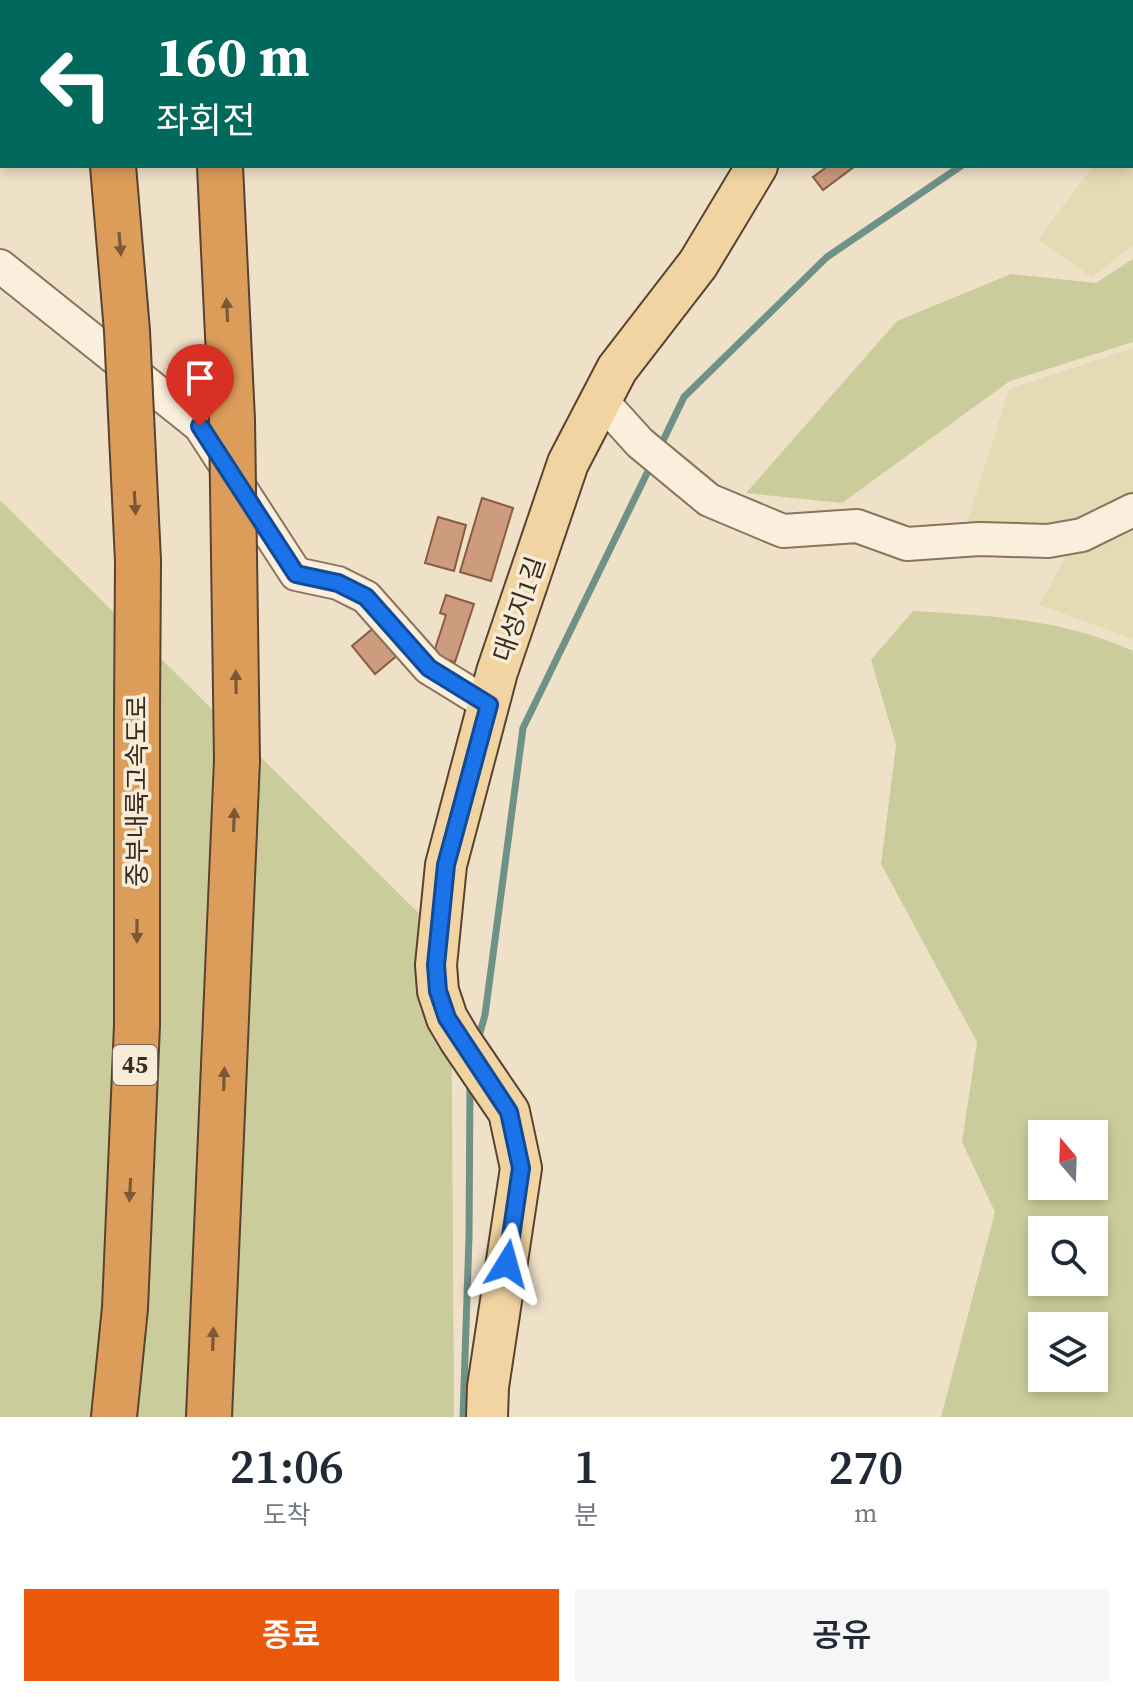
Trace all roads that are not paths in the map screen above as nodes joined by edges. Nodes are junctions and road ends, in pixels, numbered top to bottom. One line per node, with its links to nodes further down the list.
1 (113, 168): 8 (highway, 중부내륙고속도로 / 45, one-way to 8, bridge)
2 (220, 168): 9 (highway, one-way to 2, bridge)
3 (756, 168): 5 (main road, 대성지1길)
4 (0, 266): 7 (lane)
5 (601, 400): 6 (lane); 7 (main road, 대성지1길)
6 (1133, 510)
7 (489, 705): 10 (main road, 대성지1길)
8 (114, 1417)
9 (209, 1417)
10 (487, 1417)

